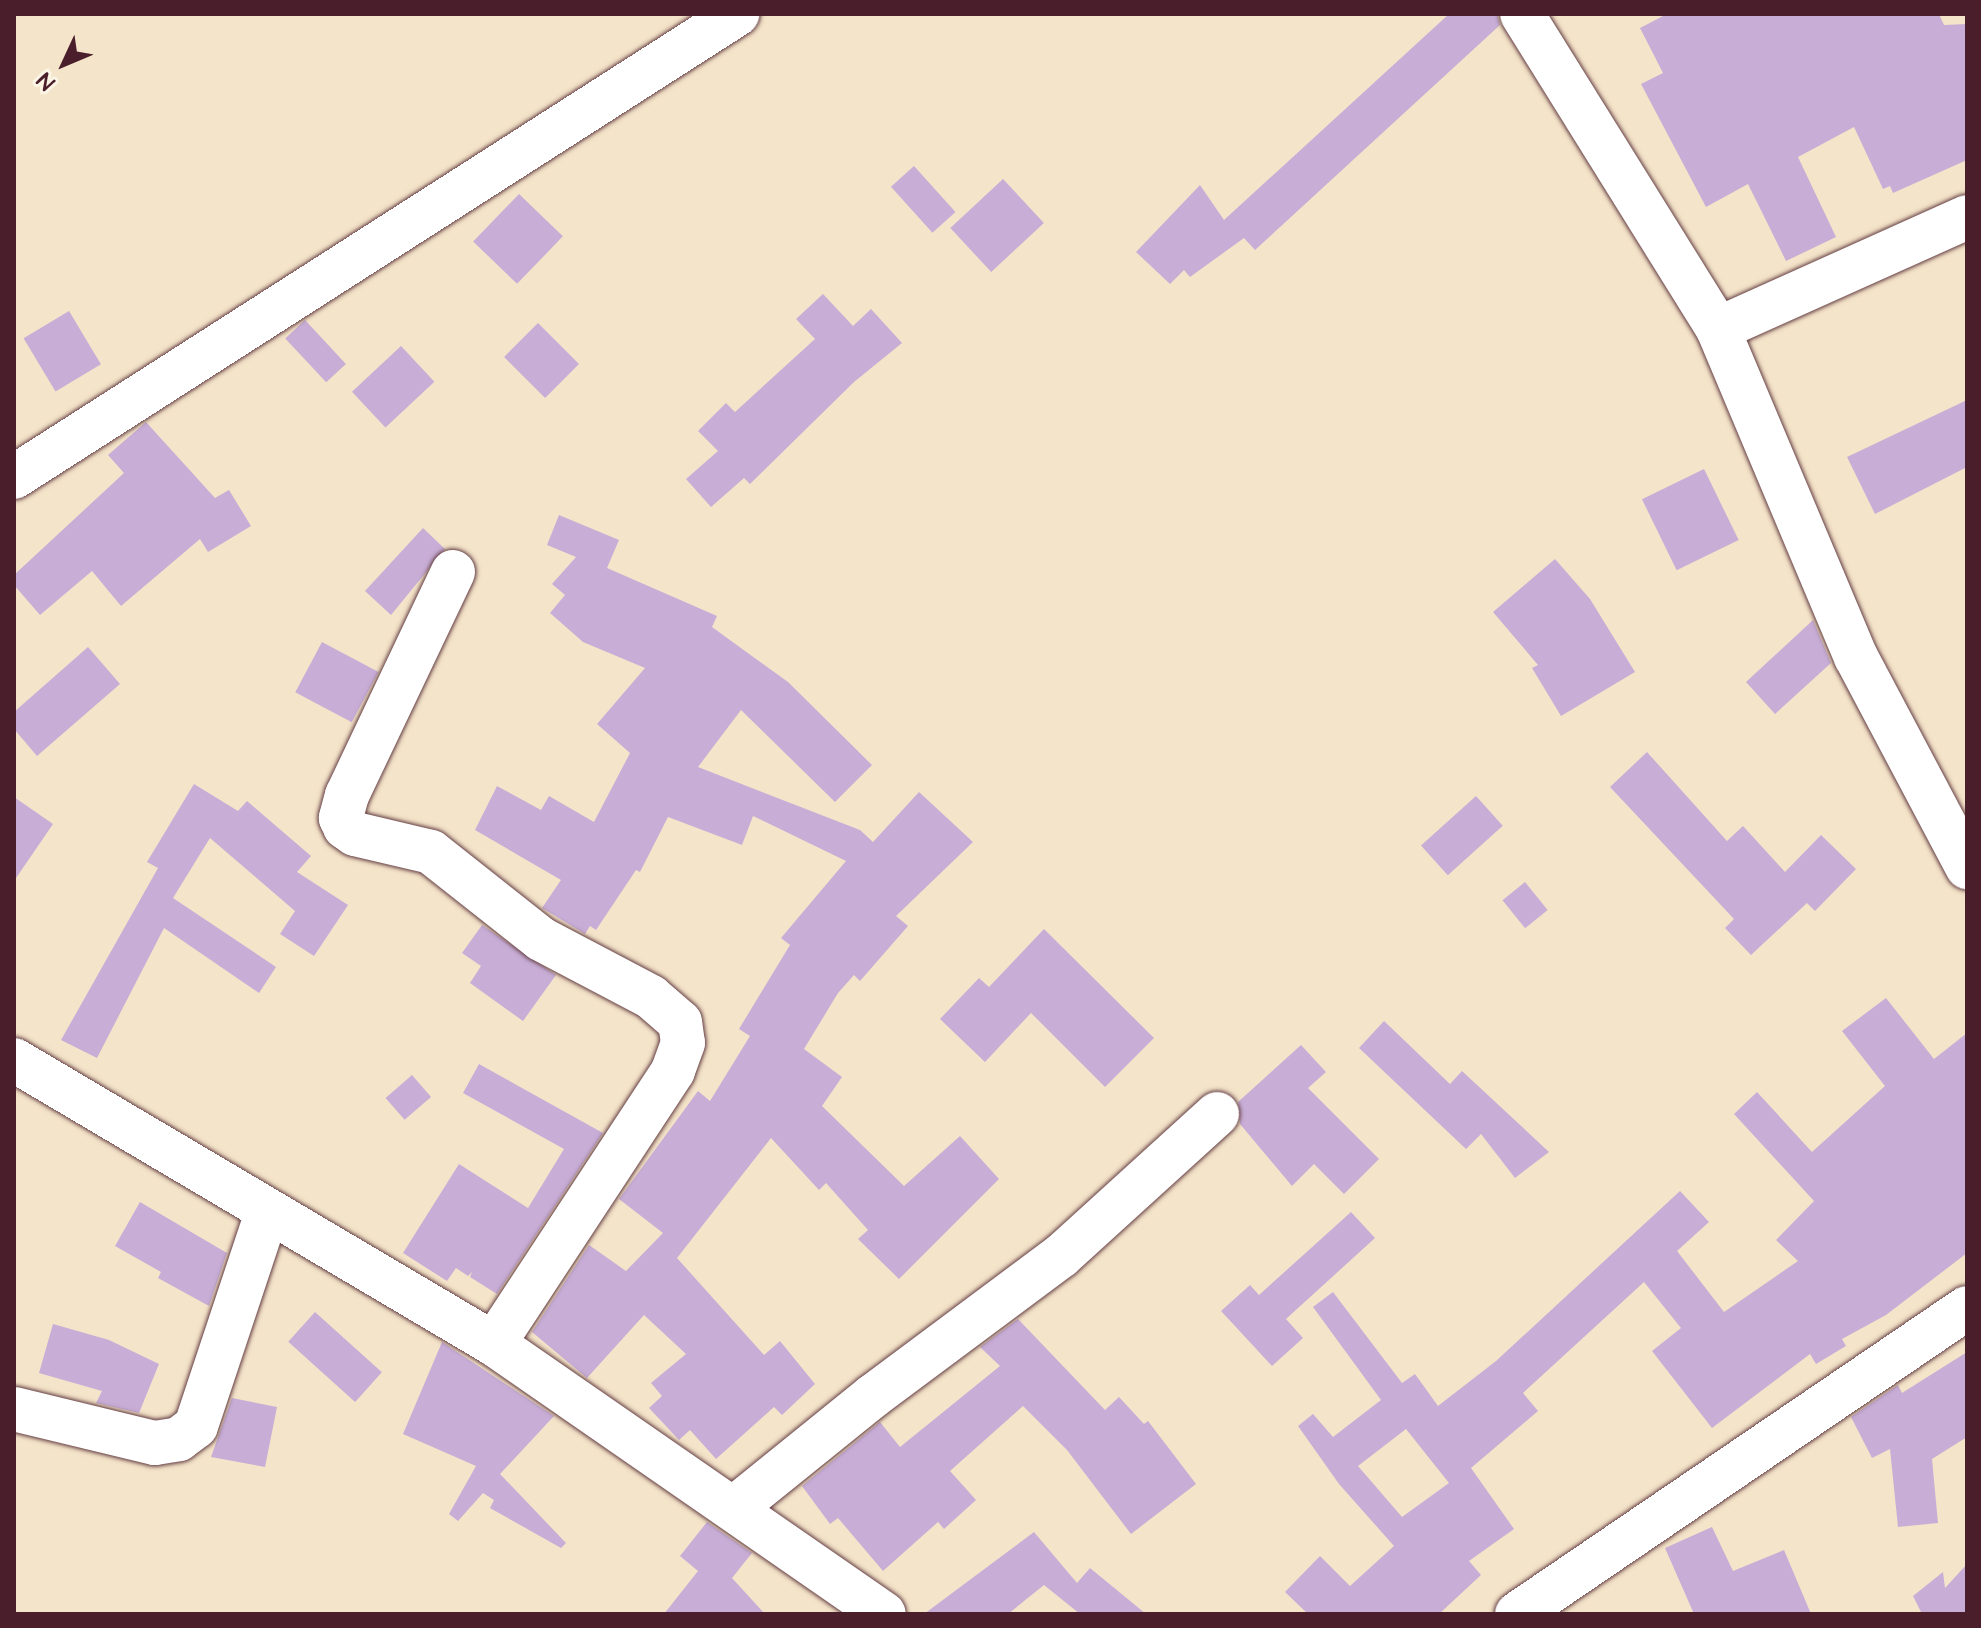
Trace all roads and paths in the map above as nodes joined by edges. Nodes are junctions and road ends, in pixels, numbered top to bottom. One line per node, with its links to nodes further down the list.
1 (737, 14): 5 (street)
2 (1522, 14): 4 (street)
3 (1967, 217): 4 (street)
4 (1718, 329): 7 (street)
5 (14, 477)
6 (453, 572): 12 (street)
7 (1967, 867)
8 (14, 1060): 10 (street)
9 (1217, 1114): 14 (street)
10 (267, 1212): 12 (street); 13 (street)
11 (1967, 1308): 16 (street)
12 (494, 1344): 14 (street)
13 (14, 1409)
14 (733, 1509): 15 (street)
15 (884, 1614)
16 (1517, 1614)

